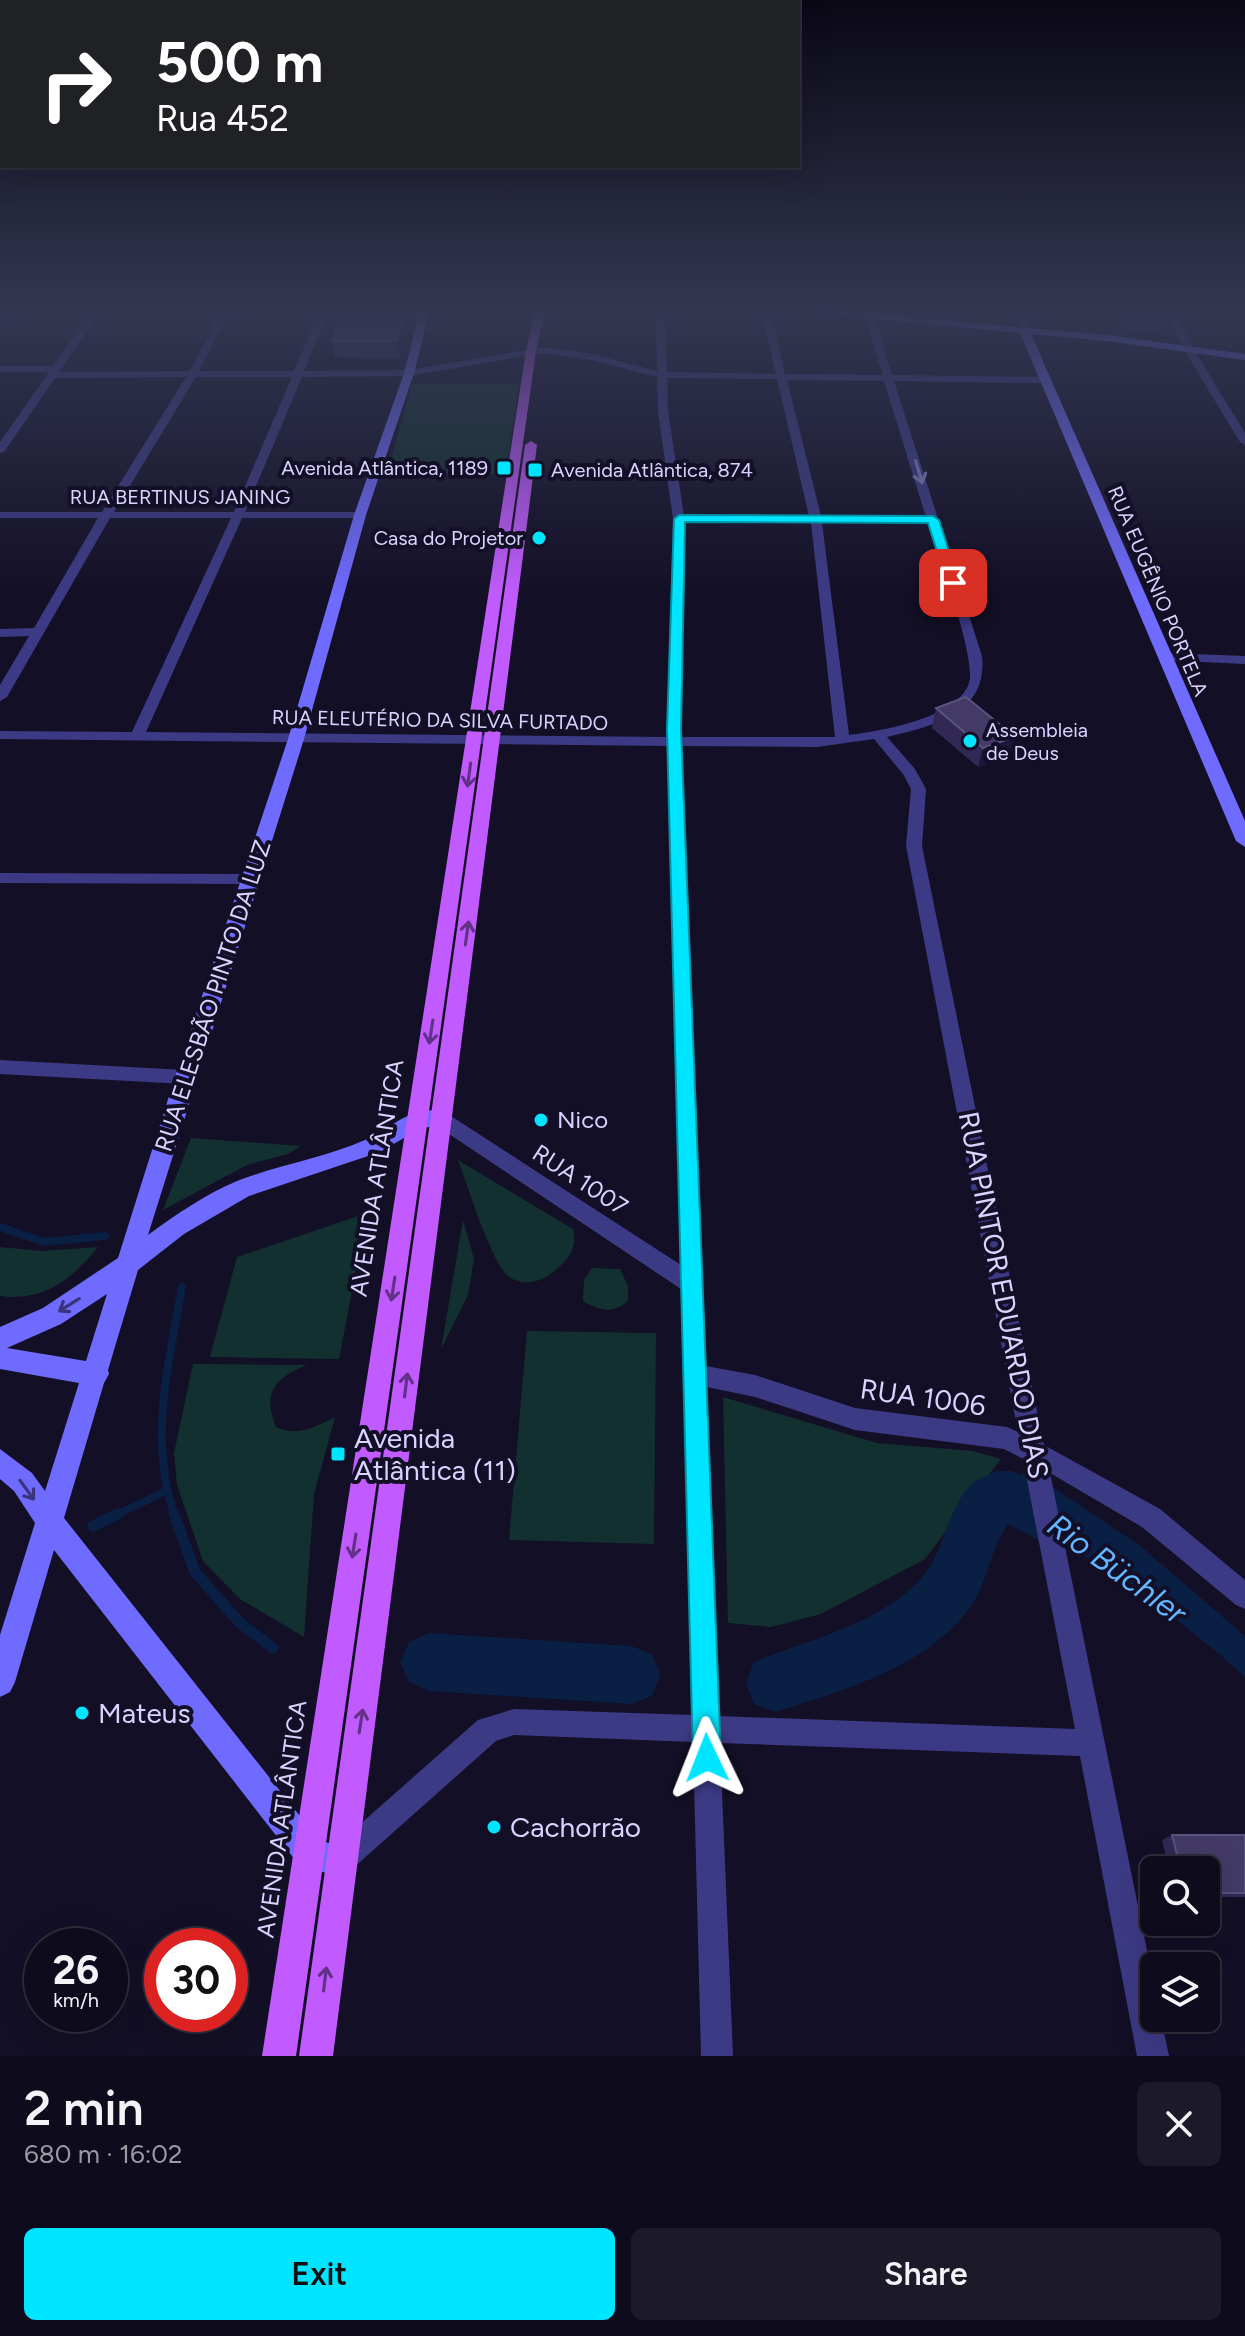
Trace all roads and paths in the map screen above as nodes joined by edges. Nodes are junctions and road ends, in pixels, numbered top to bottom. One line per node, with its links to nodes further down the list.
1 (27, 406): 12 (street)
2 (173, 406): 14 (street)
3 (284, 406): 15 (street)
4 (398, 406): 16 (street, RUA ELESBÃO PINTO DA LUZ)
5 (530, 406): 29 (main road, AVENIDA ATLÂNTICA)
6 (663, 406): 17 (street)
7 (788, 406): 18 (street)
8 (898, 406): 19 (street, one-way to 19)
9 (1056, 406): 22 (street, RUA EUGÊNIO PORTELA)
10 (1223, 406): 11 (street)
11 (1245, 442)
12 (0, 450)
13 (0, 515): 14 (street, RUA BERTINUS JANING)
14 (106, 515): 15 (street, RUA BERTINUS JANING); 20 (street)
15 (238, 515): 16 (street, RUA BERTINUS JANING); 27 (street)
16 (360, 515): 28 (street, RUA ELESBÃO PINTO DA LUZ)
17 (679, 519): 18 (street); 31 (street)
18 (816, 520): 19 (street); 30 (street)
19 (933, 520): 26 (street, RUA ELEUTÉRIO DA SILVA FURTADO)
20 (37, 632): 21 (street); 24 (street)
21 (0, 633)
22 (1165, 657): 23 (street); 32 (street, RUA EUGÊNIO PORTELA)
23 (1245, 660)
24 (0, 697)
25 (0, 735): 27 (street, RUA ELEUTÉRIO DA SILVA FURTADO)
26 (878, 735): 30 (street, RUA ELEUTÉRIO DA SILVA FURTADO); 44 (street, RUA PINTOR EDUARDO DIAS)
27 (137, 736): 28 (street, RUA ELEUTÉRIO DA SILVA FURTADO)
28 (296, 739): 29 (street, RUA ELEUTÉRIO DA SILVA FURTADO); 34 (street, RUA ELESBÃO PINTO DA LUZ)
29 (482, 741): 31 (street, RUA ELEUTÉRIO DA SILVA FURTADO); 37 (main road, AVENIDA ATLÂNTICA)
30 (843, 741): 31 (street, RUA ELEUTÉRIO DA SILVA FURTADO)
31 (674, 742): 39 (street)
32 (1245, 841)
33 (0, 878): 34 (street)
34 (248, 879): 36 (street, RUA ELESBÃO PINTO DA LUZ)
35 (0, 1067): 36 (street)
36 (185, 1077): 38 (street, RUA ELESBÃO PINTO DA LUZ)
37 (430, 1119): 38 (street); 39 (street, RUA 1007); 51 (main road, AVENIDA ATLÂNTICA, one-way to 51); 51 (main road, AVENIDA ATLÂNTICA, one-way to 37)
38 (130, 1261): 40 (street, one-way to 40); 42 (street, RUA ELESBÃO PINTO DA LUZ)
39 (692, 1284): 43 (street)
40 (0, 1339)
41 (0, 1358): 42 (street)
42 (97, 1374): 46 (street, RUA ELESBÃO PINTO DA LUZ)
43 (694, 1374): 44 (street, RUA 1006); 49 (street)
44 (1036, 1452): 47 (street, RUA 1006); 50 (street, RUA PINTOR EDUARDO DIAS)
45 (0, 1462): 46 (street, one-way to 46)
46 (49, 1523): 48 (street, RUA ELESBÃO PINTO DA LUZ); 51 (street)
47 (1245, 1596)
48 (0, 1682)
49 (706, 1728): 50 (street); 51 (street); 54 (street)
50 (1092, 1743): 55 (street, RUA PINTOR EDUARDO DIAS)
51 (325, 1858): 52 (main road, AVENIDA ATLÂNTICA); 53 (main road, AVENIDA ATLÂNTICA, one-way to 51)
52 (279, 2056)
53 (316, 2056)
54 (717, 2056)
55 (1153, 2056)

